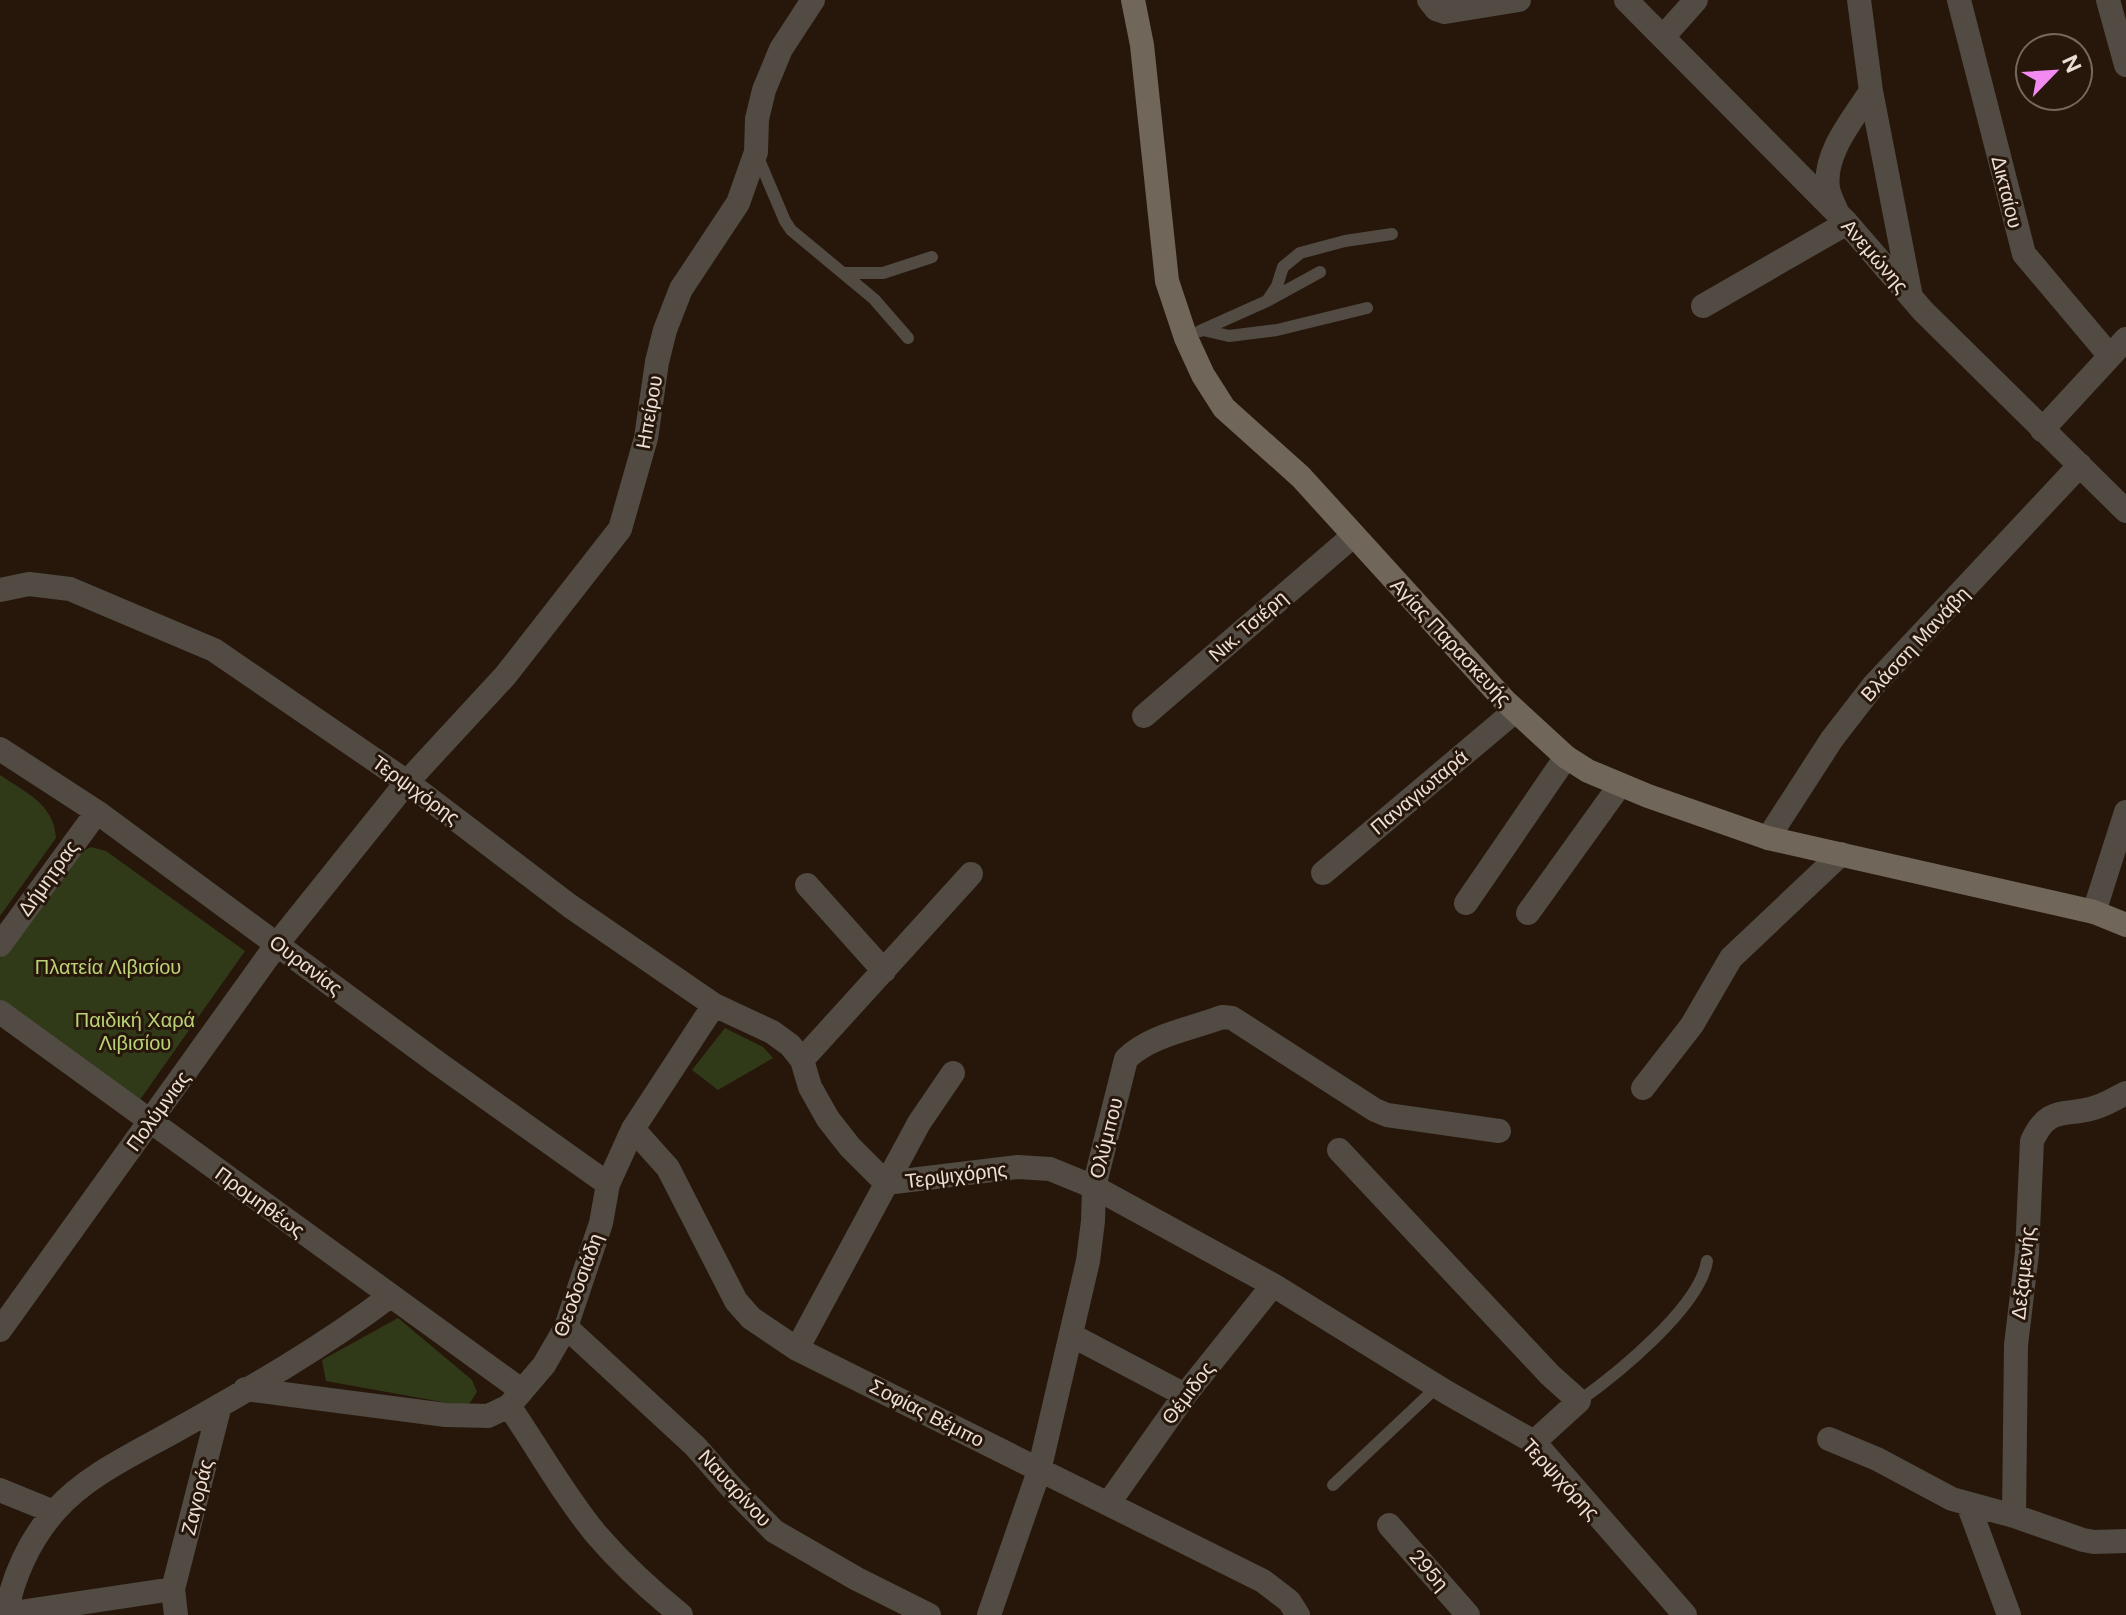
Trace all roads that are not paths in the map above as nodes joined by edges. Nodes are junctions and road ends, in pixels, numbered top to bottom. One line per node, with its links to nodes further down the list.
1 (813, 0): 13 (street, Ηπείρου)
2 (1133, 0): 23 (street, Αγίας Παρασκευής)
3 (1519, 0): 9 (street)
4 (1626, 0): 10 (street, Ανεμώνης)
5 (1696, 0): 10 (street)
6 (1859, 0): 12 (street)
7 (1959, 0): 25 (street, Δικταίου)
8 (2108, 0): 11 (street)
9 (1434, 4)
10 (1663, 37): 14 (street, Ανεμώνης)
11 (2126, 65)
12 (1871, 91): 14 (street); 19 (street)
13 (756, 152): 18 (lane); 35 (street, Ηπείρου)
14 (1842, 218): 19 (street, Ανεμώνης); 21 (street)
15 (1392, 234): 20 (lane)
16 (932, 257): 18 (lane)
17 (1320, 272): 20 (lane)
18 (843, 273): 24 (lane)
19 (1911, 297): 26 (street, Ανεμώνης)
20 (1267, 301): 23 (lane)
21 (1703, 306)
22 (1367, 308): 23 (lane)
23 (1195, 334): 29 (street, Αγίας Παρασκευής)
24 (908, 338)
25 (2118, 348): 26 (street)
26 (2042, 430): 27 (street, Ανεμώνης)
27 (2080, 465): 28 (street, Ανεμώνης); 39 (street, Βλάσση Μανάβη)
28 (2126, 511)
29 (1353, 536): 31 (street, Αγίας Παρασκευής); 32 (street, Νικ. Τσιέρη)
30 (0, 590): 35 (street, Τερψιχόρης)
31 (1515, 711): 34 (street, Αγίας Παρασκευής); 41 (street, Παναγιωταρά)
32 (1144, 716)
33 (0, 749): 37 (street, Ουρανίας)
34 (1566, 757): 36 (street, Αγίας Παρασκευής); 44 (street)
35 (407, 782): 48 (street, Πολύμνιας); 51 (street, Τερψιχόρης)
36 (1620, 785): 39 (street, Αγίας Παρασκευής); 46 (street)
37 (97, 812): 48 (street, Ουρανίας); 49 (street, Δήμητρας)
38 (2126, 812): 45 (street)
39 (1768, 838): 40 (street, Αγίας Παρασκευής)
40 (1841, 854): 45 (street, Αγίας Παρασκευής); 55 (street)
41 (1323, 873)
42 (971, 874): 50 (street)
43 (807, 885): 50 (street)
44 (1466, 903)
45 (2094, 912): 47 (street, Αγίας Παρασκευής)
46 (1528, 913)
47 (2126, 925)
48 (277, 944): 57 (street, Πολύμνιας); 62 (street, Ουρανίας)
49 (0, 945)
50 (884, 971): 53 (street)
51 (714, 1005): 53 (street, Τερψιχόρης); 58 (street, Θεοδοσιάδη)
52 (0, 1012): 57 (street, Προμηθέως)
53 (802, 1060): 61 (street, Τερψιχόρης)
54 (953, 1073): 61 (street)
55 (1643, 1088)
56 (2126, 1093): 85 (street, Δεξαμενής)
57 (150, 1123): 66 (street, Προμηθέως); 68 (street, Πολύμνιας)
58 (633, 1129): 62 (street, Θεοδοσιάδη); 70 (street, Σοφίας Βέμπο)
59 (1499, 1131): 63 (street, Ολύμπου)
60 (1339, 1150): 75 (street)
61 (886, 1183): 63 (street, Τερψιχόρης); 70 (street)
62 (608, 1184): 67 (street, Θεοδοσιάδη)
63 (1094, 1187): 65 (street, Τερψιχόρης); 69 (street, Ολύμπου)
64 (1707, 1261): 75 (lane)
65 (1273, 1285): 71 (street, Τερψιχόρης); 73 (street, Θέμιδος)
66 (389, 1297): 72 (street); 74 (street, Προμηθέως)
67 (566, 1327): 74 (street, Θεοδοσιάδη); 92 (street, Ναυαρίνου)
68 (0, 1330)
69 (1071, 1335): 73 (street); 79 (street, Ολύμπου)
70 (797, 1349): 79 (street, Σοφίας Βέμπο)
71 (1438, 1386): 78 (street, Τερψιχόρης); 80 (lane)
72 (245, 1389): 74 (street); 76 (street)
73 (1185, 1395): 82 (street, Θέμιδος)
74 (515, 1398): 91 (street)
75 (1579, 1401): 78 (street)
76 (220, 1405): 84 (street); 88 (street, Ζαγοράς)
77 (1829, 1439): 83 (street)
78 (1534, 1442): 96 (street, Τερψιχόρης)
79 (1039, 1471): 82 (street, Σοφίας Βέμπο); 93 (street, Ολύμπου)
80 (1333, 1485)
81 (0, 1490): 84 (street)
82 (1108, 1504): 94 (street, Σοφίας Βέμπο)
83 (1968, 1504): 85 (street); 97 (street)
84 (54, 1512): 89 (street)
85 (2014, 1516): 87 (street)
86 (1389, 1525): 95 (street, 295η)
87 (2126, 1541)
88 (173, 1589): 89 (street); 90 (street)
89 (6, 1615)
90 (176, 1615)
91 (681, 1615)
92 (929, 1615)
93 (989, 1615)
94 (1298, 1615)
95 (1468, 1615)
96 (1685, 1615)
97 (2009, 1615)

